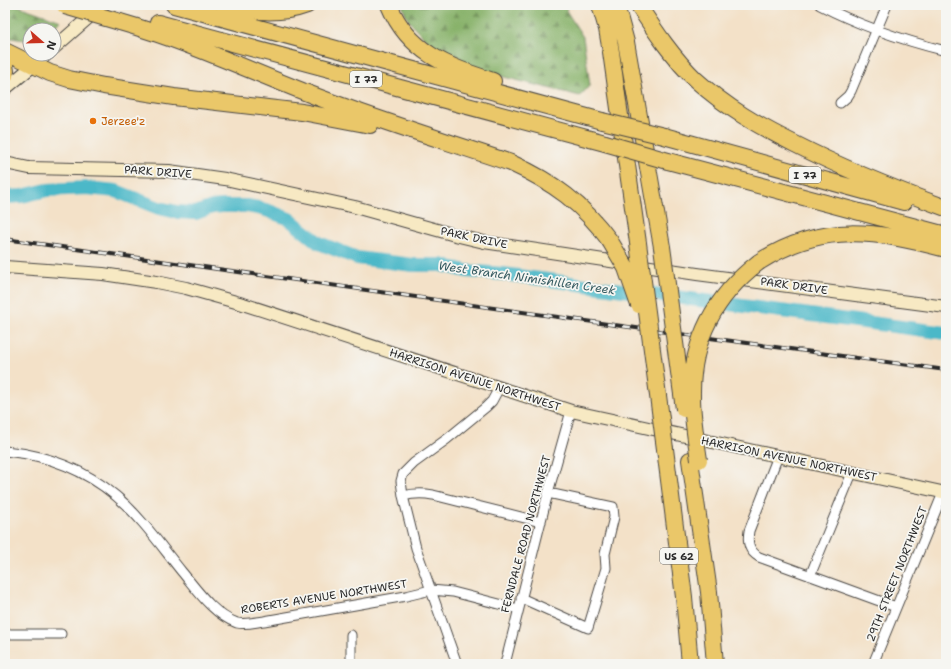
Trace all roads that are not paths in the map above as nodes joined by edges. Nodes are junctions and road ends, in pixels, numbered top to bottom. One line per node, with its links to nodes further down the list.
1 (91, 5): 14 (highway, I 77)
2 (102, 5): 16 (main road)
3 (174, 5): 25 (highway, I 77)
4 (224, 5): 5 (highway)
5 (307, 5)
6 (389, 5): 25 (highway)
7 (600, 5): 35 (highway, bridge)
8 (616, 5): 28 (highway)
9 (625, 5): 28 (highway)
10 (638, 5): 29 (highway)
11 (820, 5): 15 (street)
12 (887, 5): 15 (street)
13 (62, 6): 14 (highway, bridge)
14 (123, 18): 26 (highway); 31 (highway, I 77, bridge)
15 (877, 30): 18 (street); 24 (street)
16 (62, 41)
17 (5, 51): 21 (highway)
18 (946, 51)
19 (38, 62): 21 (main road)
20 (5, 65): 22 (highway)
21 (34, 66): 23 (main road); 26 (highway)
22 (5, 76)
23 (5, 89)
24 (840, 103)
25 (598, 119): 30 (highway, I 77, bridge)
26 (444, 142): 35 (highway, bridge)
27 (5, 163): 34 (main road, PARK DRIVE)
28 (655, 203): 40 (highway, bridge)
29 (946, 208)
30 (946, 214)
31 (946, 235)
32 (946, 249): 40 (highway, bridge)
33 (5, 267): 36 (main road, HARRISON AVENUE NORTHWEST)
34 (946, 307)
35 (655, 377): 57 (highway, US 62, bridge)
36 (499, 388): 37 (main road, HARRISON AVENUE NORTHWEST); 44 (street)
37 (571, 411): 39 (main road, HARRISON AVENUE NORTHWEST); 42 (street, FERNDALE ROAD NORTHWEST)
38 (5, 450): 47 (street, ROBERTS AVENUE NORTHWEST)
39 (778, 456): 41 (main road, HARRISON AVENUE NORTHWEST); 46 (street)
40 (695, 460): 58 (highway)
41 (852, 473): 43 (main road, HARRISON AVENUE NORTHWEST); 46 (street)
42 (548, 493): 45 (street, FERNDALE ROAD NORTHWEST); 48 (street)
43 (945, 493): 49 (street, 29TH STREET NORTHWEST)
44 (403, 496): 45 (street); 47 (street)
45 (541, 522): 48 (street, FERNDALE ROAD NORTHWEST)
46 (810, 576): 49 (street)
47 (431, 590): 50 (street, ROBERTS AVENUE NORTHWEST); 55 (street)
48 (522, 598): 50 (street, FERNDALE ROAD NORTHWEST)
49 (896, 607): 59 (street, 29TH STREET NORTHWEST)
50 (518, 608): 56 (street, FERNDALE ROAD NORTHWEST)
51 (5, 634): 52 (street)
52 (61, 634)
53 (351, 635): 54 (street)
54 (351, 664)
55 (457, 664)
56 (505, 664)
57 (690, 664)
58 (715, 664)
59 (872, 664)

